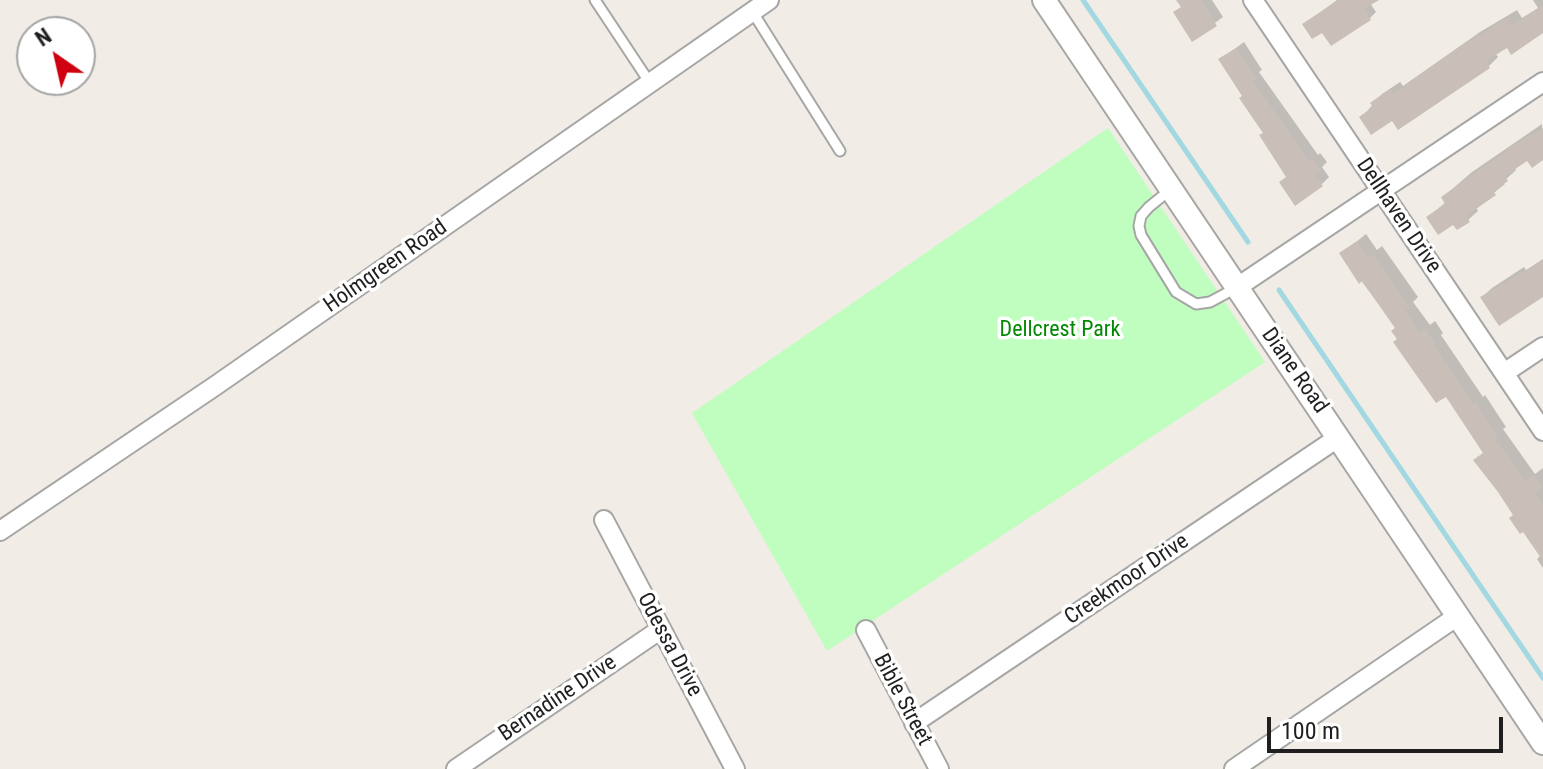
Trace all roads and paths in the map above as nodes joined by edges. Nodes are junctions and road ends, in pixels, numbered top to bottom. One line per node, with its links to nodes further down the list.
1 (595, 0): 7 (lane)
2 (769, 0): 5 (street, Holmgreen Road)
3 (1044, 0): 9 (street, Diane Road)
4 (1261, 3): 10 (street, Dellhaven Drive)
5 (752, 11): 7 (street, Holmgreen Road); 8 (lane)
6 (1543, 82): 10 (street)
7 (650, 83): 17 (street, Holmgreen Road)
8 (840, 151)
9 (1171, 190): 11 (street, Diane Road); 11 (lane)
10 (1380, 190): 11 (street); 13 (street, Dellhaven Drive)
11 (1236, 288): 15 (street, Diane Road)
12 (1543, 347): 13 (street)
13 (1504, 373): 14 (street, Dellhaven Drive)
14 (1543, 431)
15 (1339, 437): 18 (street, Diane Road); 21 (street, Creekmoor Drive)
16 (604, 520): 19 (street, Odessa Drive)
17 (0, 531)
18 (1459, 615): 22 (street, Diane Road); 26 (street)
19 (661, 629): 23 (street, Bernadine Drive); 24 (street, Odessa Drive)
20 (866, 630): 21 (street, Bible Street)
21 (914, 723): 25 (street, Bible Street)
22 (1540, 730)
23 (456, 769)
24 (735, 769)
25 (939, 769)
26 (1234, 769)

